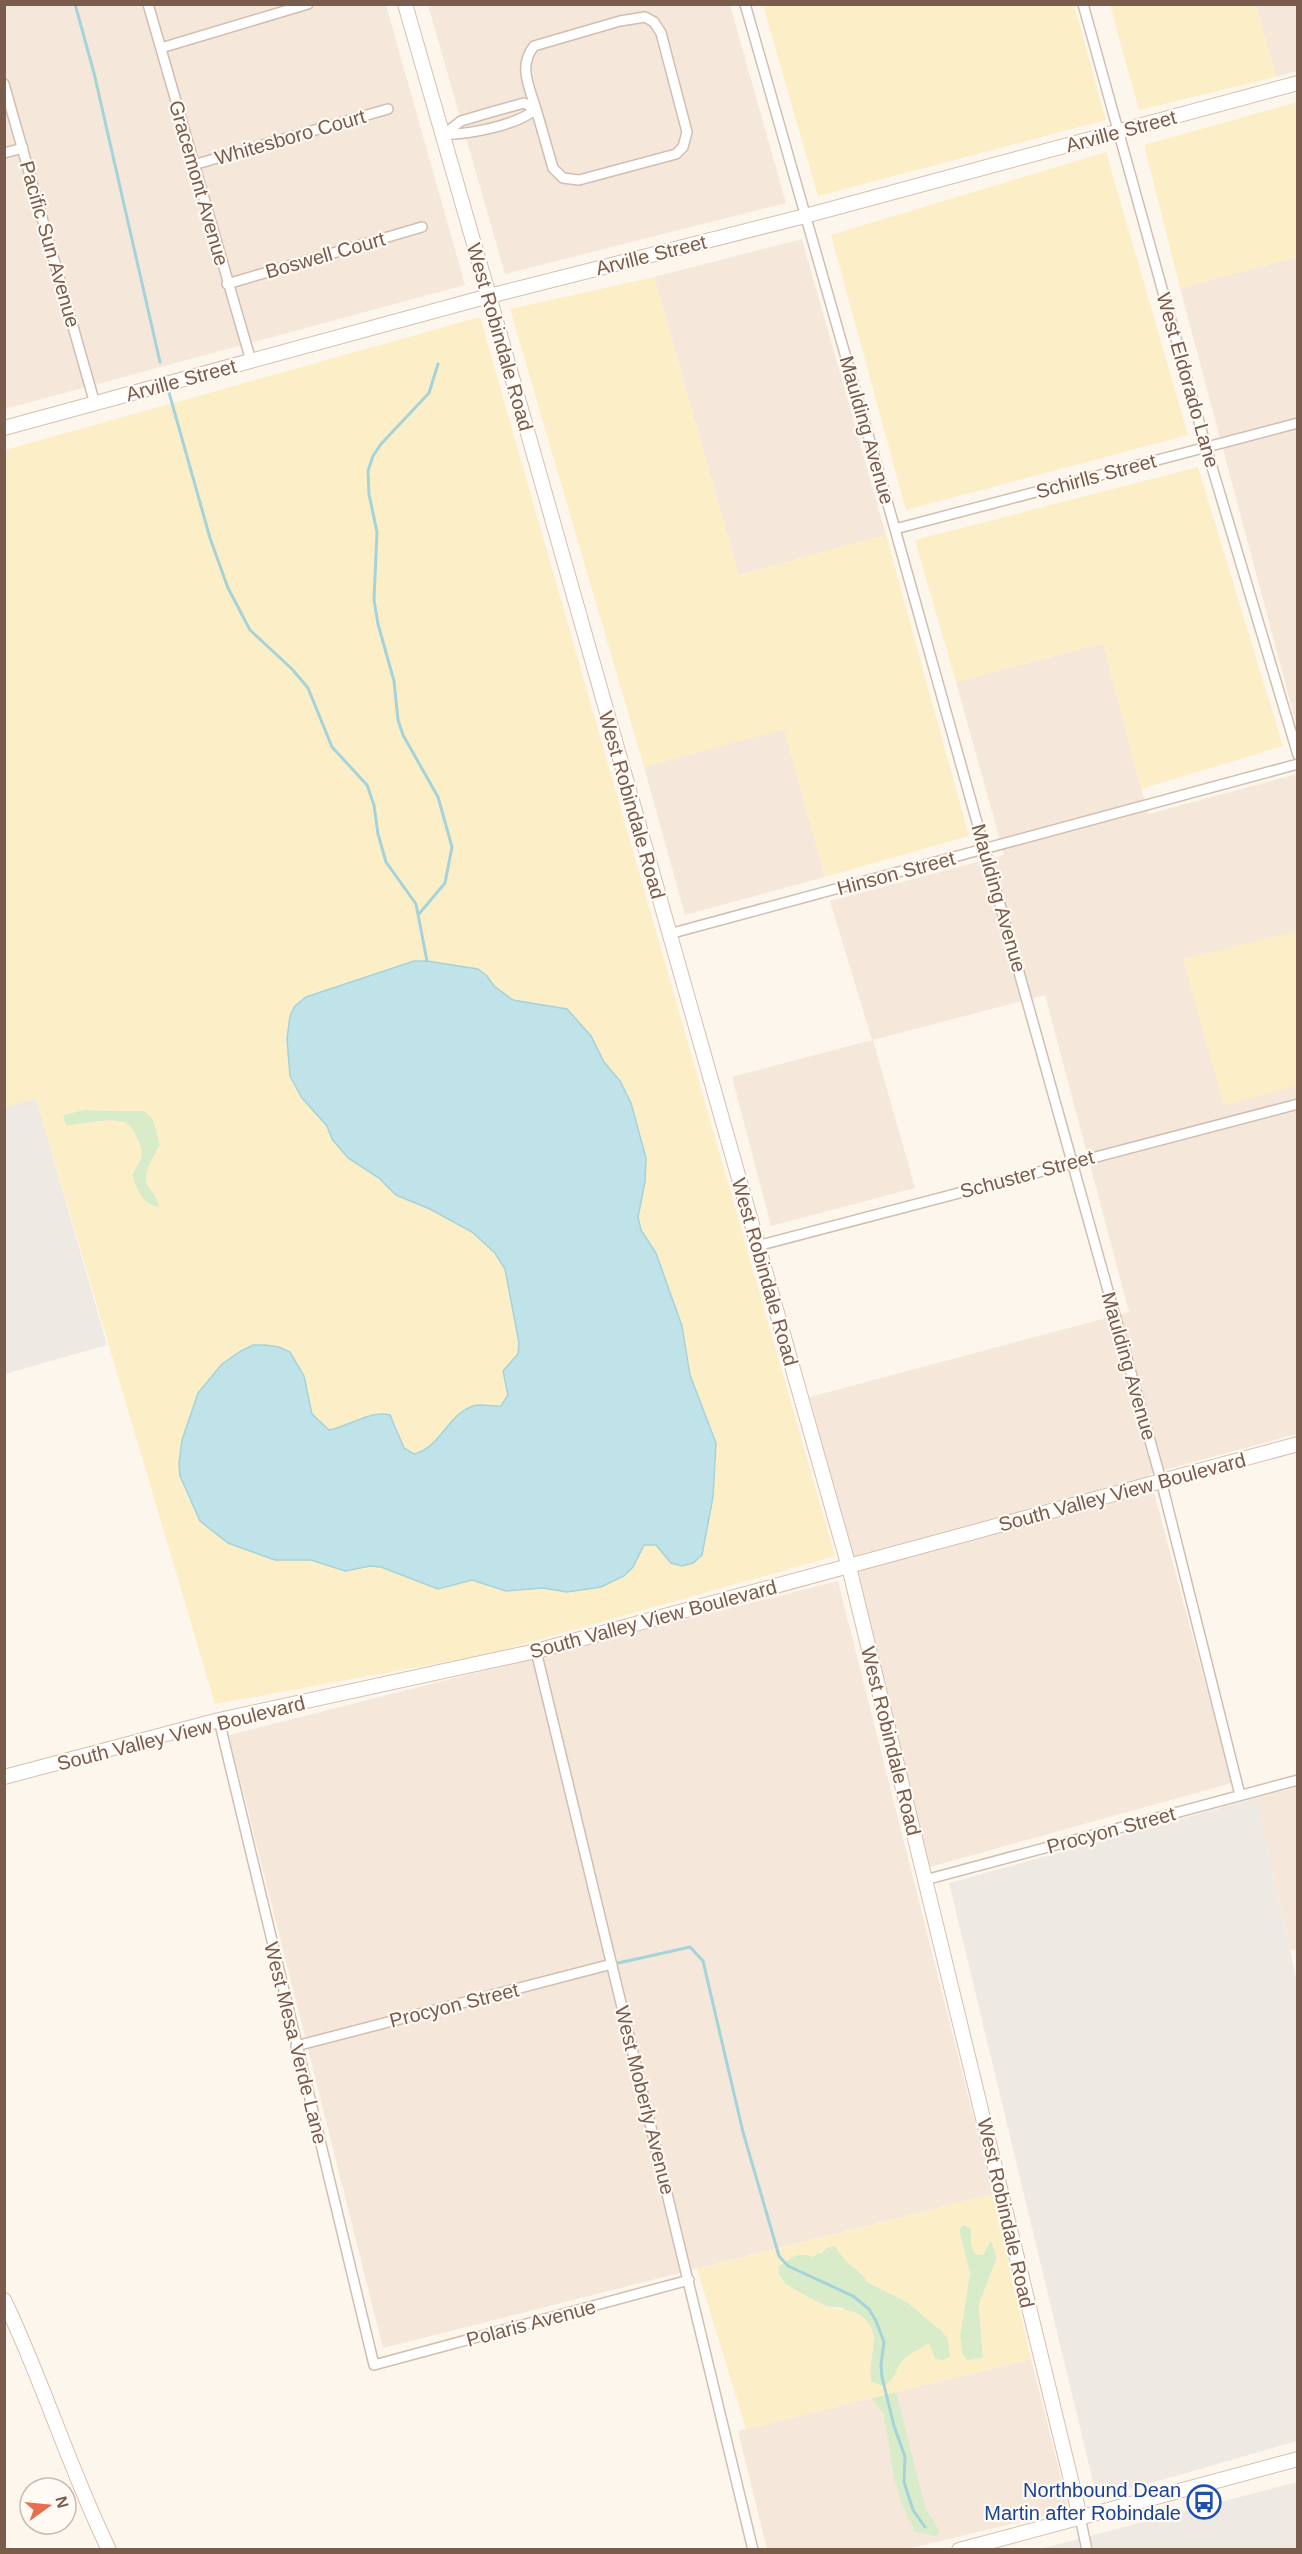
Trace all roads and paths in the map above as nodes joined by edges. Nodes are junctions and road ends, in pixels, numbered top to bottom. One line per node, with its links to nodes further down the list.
1 (148, 4): 6 (street, Gracemont Avenue)
2 (308, 4): 6 (street)
3 (405, 4): 12 (street, West Robindale Road)
4 (745, 4): 16 (street, Maulding Avenue)
5 (1083, 4): 11 (street, West Eldorado Lane)
6 (161, 48): 15 (street, Gracemont Avenue)
7 (1298, 83): 11 (street, Arville Street)
8 (4, 84): 13 (street, Pacific Sun Avenue)
9 (388, 109): 15 (street, Whitesboro Court)
10 (536, 109): 10 (street); 12 (street); 12 (street)
11 (1118, 132): 16 (street, Arville Street); 24 (street, West Eldorado Lane)
12 (442, 135): 19 (street, West Robindale Road)
13 (22, 148): 14 (street); 21 (street, Pacific Sun Avenue)
14 (4, 153)
15 (193, 165): 18 (street, Gracemont Avenue)
16 (805, 216): 19 (street, Arville Street); 25 (street, Maulding Avenue)
17 (423, 227): 18 (street, Boswell Court)
18 (227, 284): 20 (street, Gracemont Avenue)
19 (489, 296): 20 (street, Arville Street); 29 (street, West Robindale Road)
20 (251, 361): 21 (street, Arville Street)
21 (95, 404): 23 (street, Arville Street)
22 (1298, 423): 24 (street, Schirlls Street)
23 (4, 428)
24 (1206, 447): 25 (street, Schirlls Street); 26 (street, West Eldorado Lane)
25 (896, 529): 28 (street, Maulding Avenue)
26 (1298, 755)
27 (1298, 764): 28 (street, Hinson Street)
28 (984, 849): 29 (street, Hinson Street); 31 (street, Maulding Avenue)
29 (669, 934): 32 (street, West Robindale Road)
30 (1298, 1104): 31 (street, Schuster Street)
31 (1072, 1162): 32 (street, Schuster Street); 34 (street, Maulding Avenue)
32 (757, 1246): 35 (street, West Robindale Road)
33 (1298, 1444): 34 (street, South Valley View Boulevard)
34 (1161, 1480): 35 (street, South Valley View Boulevard); 40 (street, Maulding Avenue)
35 (849, 1567): 36 (street, South Valley View Boulevard); 41 (street, West Robindale Road)
36 (536, 1651): 37 (street, South Valley View Boulevard); 42 (street, West Moberly Avenue)
37 (219, 1720): 38 (street, South Valley View Boulevard); 43 (street, West Mesa Verde Lane)
38 (4, 1777)
39 (1298, 1780): 40 (street, Procyon Street)
40 (1240, 1795): 41 (street, Procyon Street)
41 (925, 1880): 48 (street, West Robindale Road)
42 (612, 1964): 43 (street, Procyon Street); 44 (street, West Moberly Avenue)
43 (296, 2046): 46 (street, West Mesa Verde Lane)
44 (689, 2280): 46 (street, Polaris Avenue); 50 (street, West Moberly Avenue)
45 (4, 2300): 49 (street)
46 (374, 2365)
47 (1298, 2459): 48 (street)
48 (1080, 2517): 51 (street); 52 (street, West Robindale Road)
49 (109, 2550)
50 (753, 2550)
51 (959, 2550)
52 (1087, 2550)

